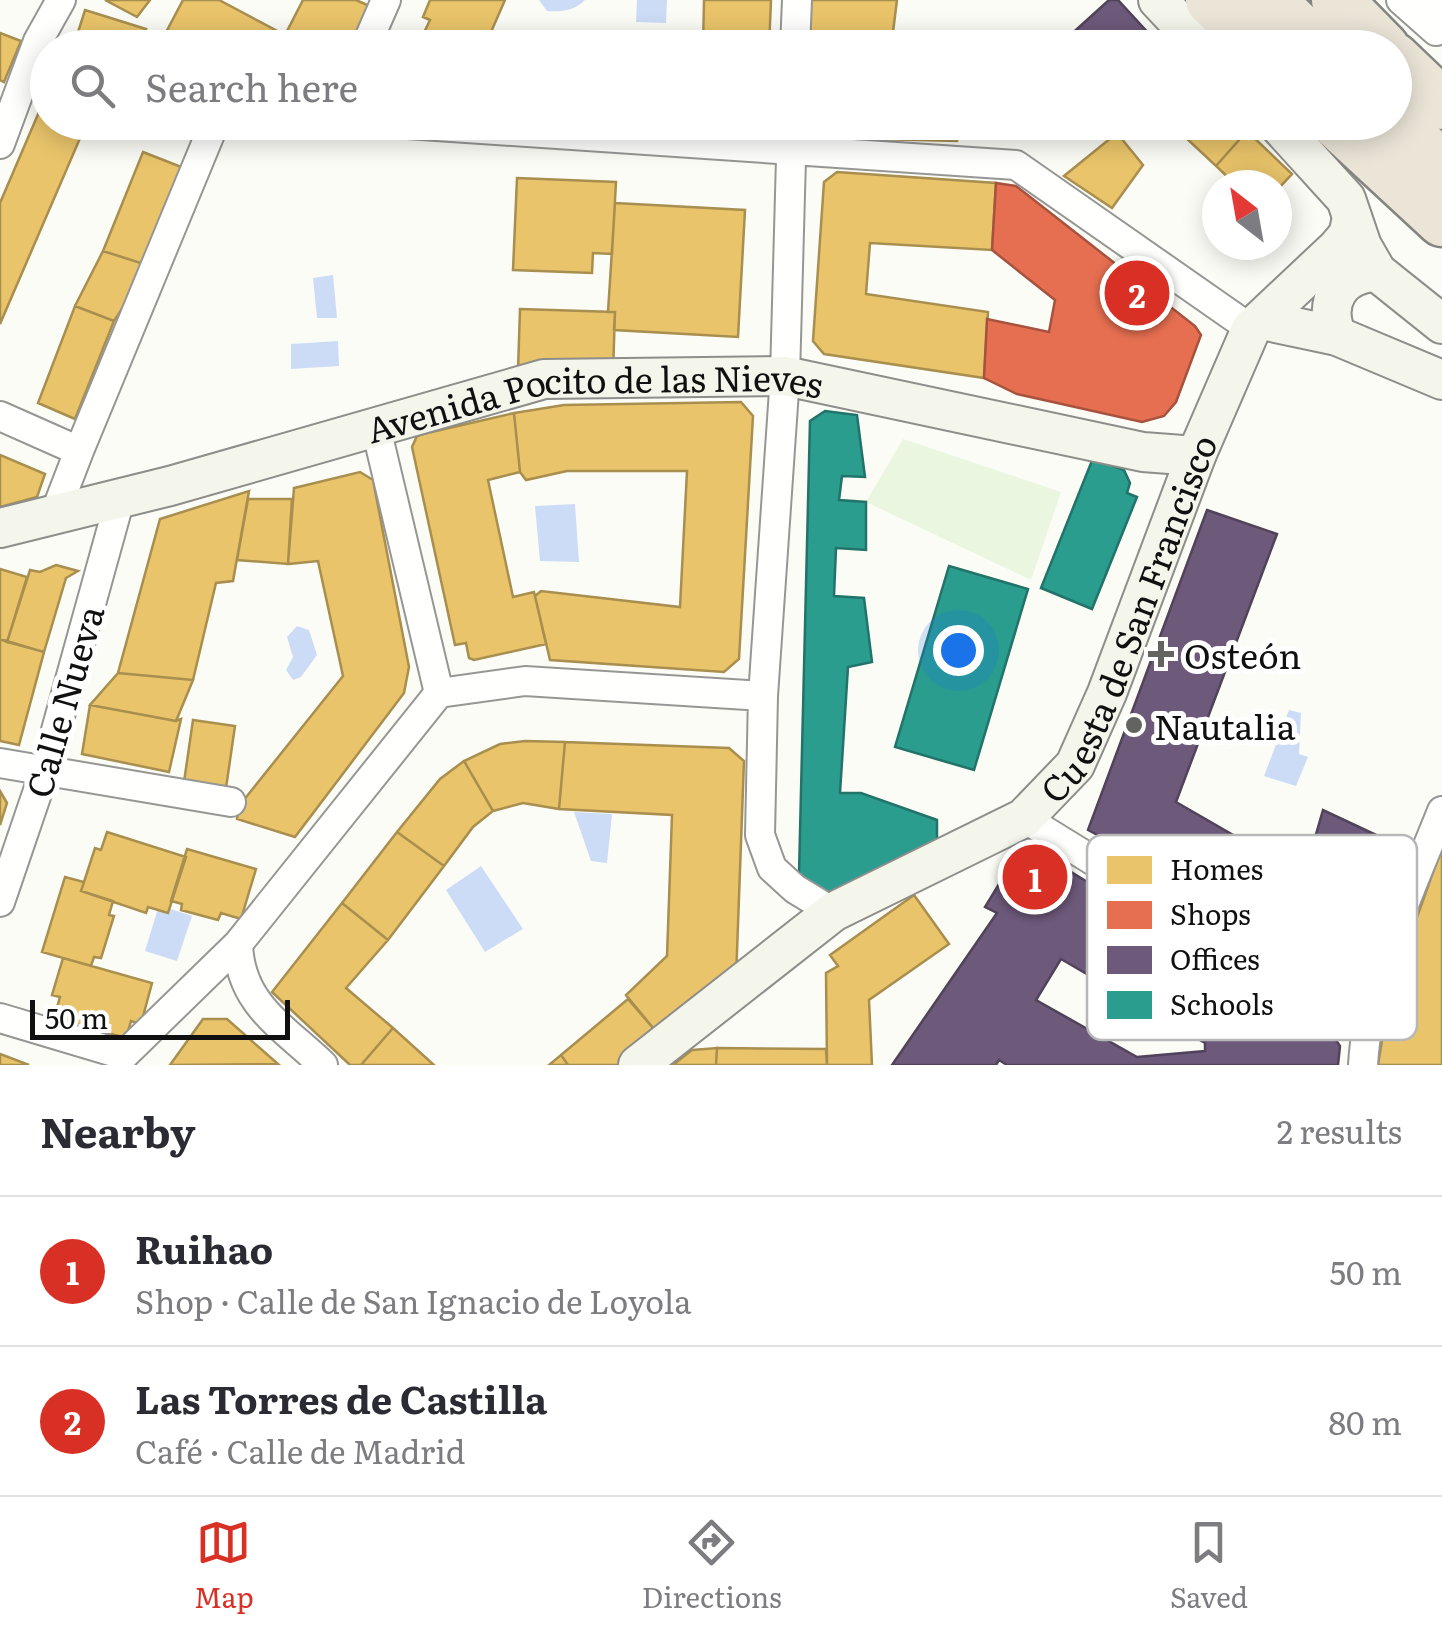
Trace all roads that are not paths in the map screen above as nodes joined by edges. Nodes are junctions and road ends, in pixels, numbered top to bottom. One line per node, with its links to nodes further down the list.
1 (386, 0): 11 (street)
2 (797, 0): 12 (street)
3 (1158, 0): 13 (street)
4 (1211, 0): 14 (highway)
5 (1270, 0): 15 (highway)
6 (1336, 0): 16 (highway)
7 (1401, 0): 17 (street)
8 (1431, 0): 17 (street)
9 (52, 3): 10 (street)
10 (42, 30)
11 (373, 30)
12 (796, 30)
13 (1187, 30)
14 (1241, 30)
15 (1301, 30)
16 (1366, 30)
17 (1439, 34)
18 (30, 63): 27 (street)
19 (1412, 75): 20 (highway)
20 (1442, 104)
21 (1412, 138): 28 (highway)
22 (208, 140): 39 (street)
23 (791, 140): 35 (street)
24 (822, 140): 32 (street)
25 (1293, 140): 29 (street)
26 (1354, 140): 30 (highway)
27 (0, 144)
28 (1442, 165)
29 (1352, 218): 31 (street); 32 (street, Cuesta de San Francisco)
30 (1442, 221)
31 (1384, 278): 33 (street); 34 (street)
32 (1256, 324): 34 (street); 40 (street, Cuesta de San Francisco)
33 (1442, 324)
34 (1337, 336): 36 (street)
35 (785, 376): 38 (street, Avenida Pocito de las Nieves); 40 (street, Avenida Pocito de las Nieves); 45 (street)
36 (1442, 380)
37 (0, 416): 39 (street)
38 (376, 428): 41 (street, Avenida Pocito de las Nieves); 44 (street)
39 (79, 451): 42 (street)
40 (1196, 456): 50 (street, Cuesta de San Francisco)
41 (120, 499): 42 (street, Avenida Pocito de las Nieves); 47 (street, Calle Nueva)
42 (54, 516): 43 (street, Avenida Pocito de las Nieves)
43 (0, 528)
44 (439, 693): 45 (street); 55 (street)
45 (763, 696): 54 (street)
46 (0, 763): 47 (street)
47 (45, 770): 48 (street); 53 (street, Calle Nueva)
48 (231, 802)
49 (1442, 811): 52 (street)
50 (1024, 818): 51 (street); 54 (street, Cuesta de San Francisco)
51 (1087, 857)
52 (1417, 874)
53 (0, 902)
54 (833, 912): 59 (street, Cuesta de San Francisco)
55 (238, 944): 56 (street); 58 (street)
56 (0, 1018)
57 (1364, 1040): 60 (street)
58 (322, 1065)
59 (638, 1065)
60 (1363, 1065)

